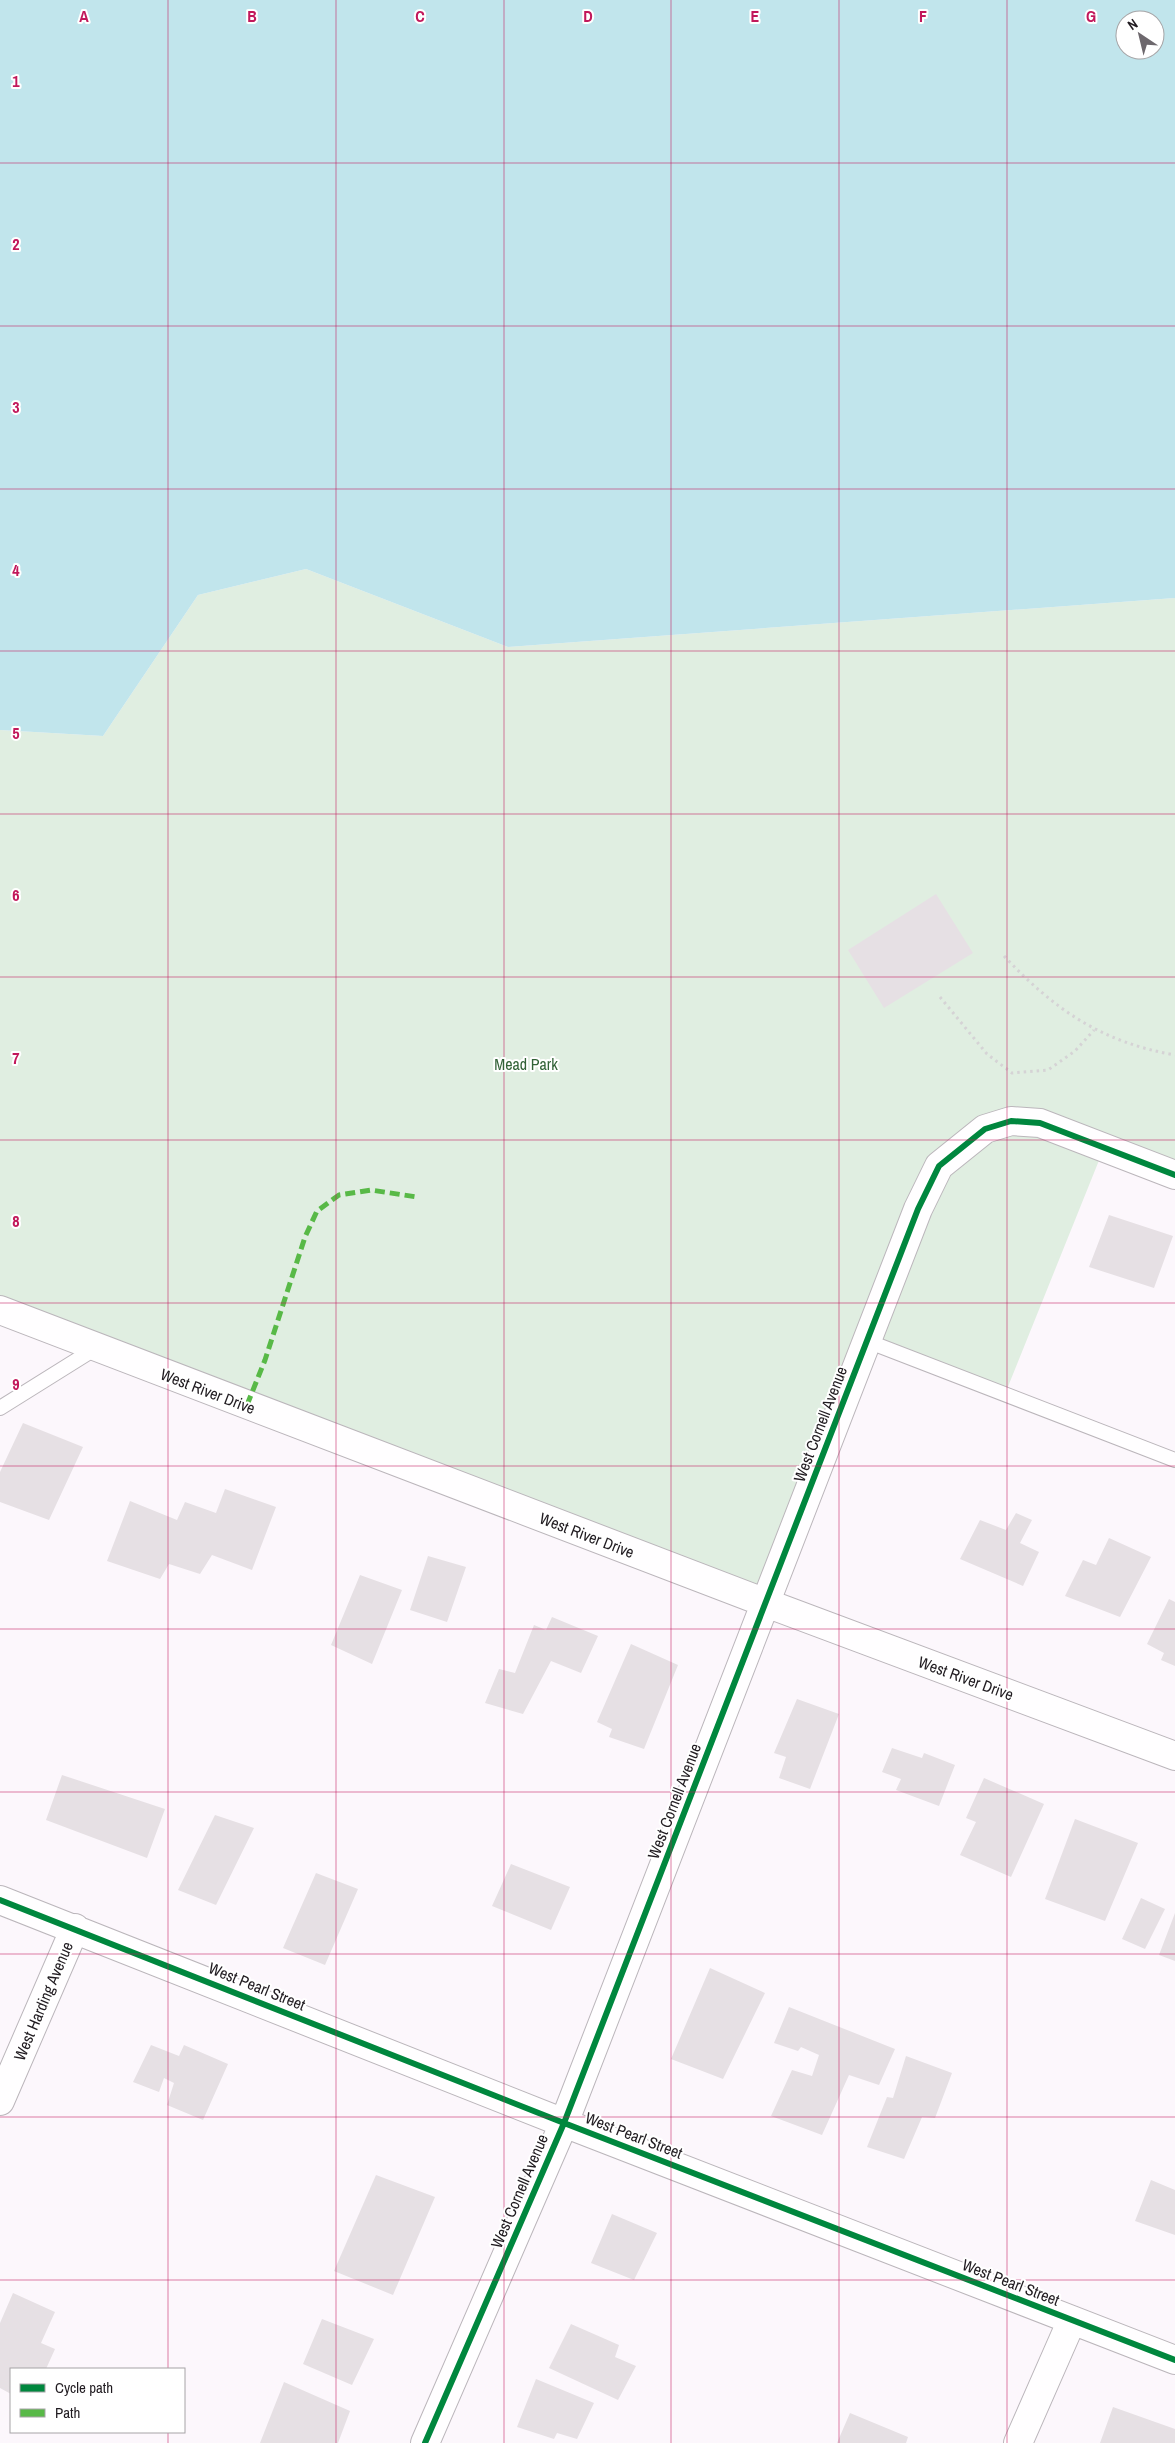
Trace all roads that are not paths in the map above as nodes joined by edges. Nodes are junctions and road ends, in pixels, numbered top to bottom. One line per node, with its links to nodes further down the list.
1 (1175, 1175): 3 (street, West Cornell Avenue)
2 (0, 1310): 4 (street, West River Drive)
3 (867, 1341): 6 (lane); 7 (street, West Cornell Avenue)
4 (96, 1348): 5 (lane); 7 (street, West River Drive)
5 (0, 1408)
6 (1175, 1460)
7 (766, 1603): 8 (street, West River Drive); 12 (street, West Cornell Avenue)
8 (1175, 1756)
9 (0, 1900): 10 (street, West Pearl Street)
10 (75, 1928): 11 (street, West Harding Avenue); 12 (street, West Pearl Street)
11 (0, 2101)
12 (564, 2123): 13 (street, West Pearl Street); 15 (street, West Cornell Avenue)
13 (1072, 2320): 14 (street, West Pearl Street); 16 (street)
14 (1175, 2360)
15 (425, 2443)
16 (1018, 2443)

